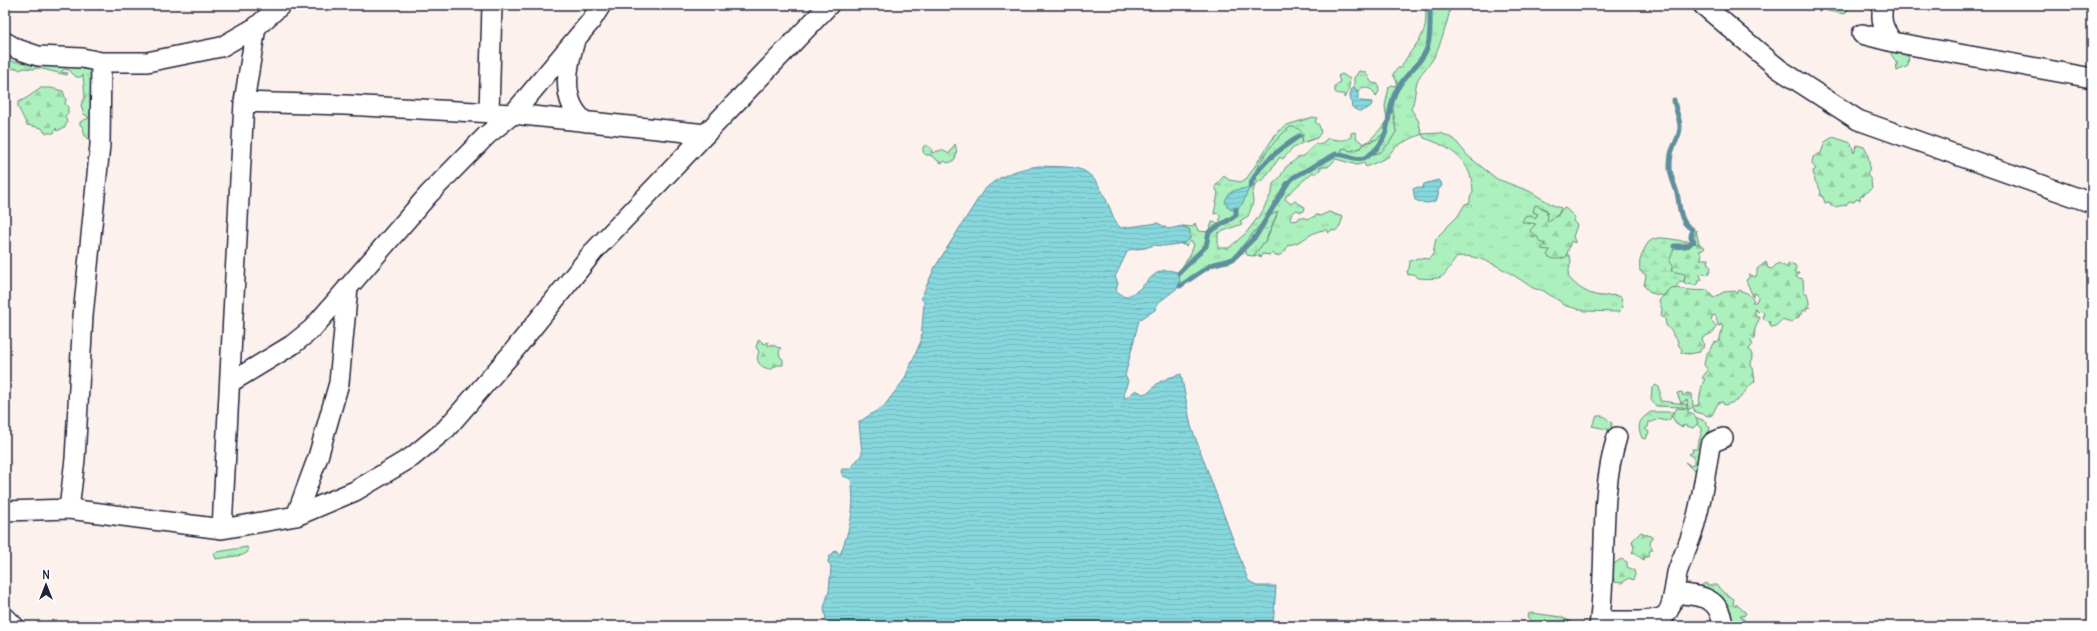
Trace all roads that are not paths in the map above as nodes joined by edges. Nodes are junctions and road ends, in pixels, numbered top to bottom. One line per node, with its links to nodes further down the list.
1 (281, 5): 7 (street)
2 (492, 5): 15 (street)
3 (601, 5): 9 (street)
4 (829, 5): 18 (street)
5 (1703, 5): 19 (street)
6 (1883, 5): 11 (street)
7 (256, 27): 12 (street); 14 (street)
8 (1862, 34): 11 (street)
9 (575, 40): 16 (street); 17 (street)
10 (5, 42): 12 (street)
11 (1893, 42): 13 (street)
12 (101, 62): 24 (street)
13 (2092, 78)
14 (244, 102): 15 (street); 21 (street)
15 (489, 113): 16 (street)
16 (513, 114): 17 (street); 20 (street)
17 (586, 122): 18 (street)
18 (706, 134): 26 (street)
19 (2092, 203)
20 (348, 287): 21 (street); 26 (street)
21 (231, 382): 27 (street)
22 (1617, 437): 30 (street)
23 (1723, 438): 28 (street)
24 (69, 509): 25 (street); 27 (street)
25 (5, 511)
26 (296, 516): 27 (street)
27 (222, 529)
28 (1674, 593): 30 (street); 32 (street)
29 (5, 617): 31 (street)
30 (1600, 623)
31 (14, 626)
32 (1723, 626)

